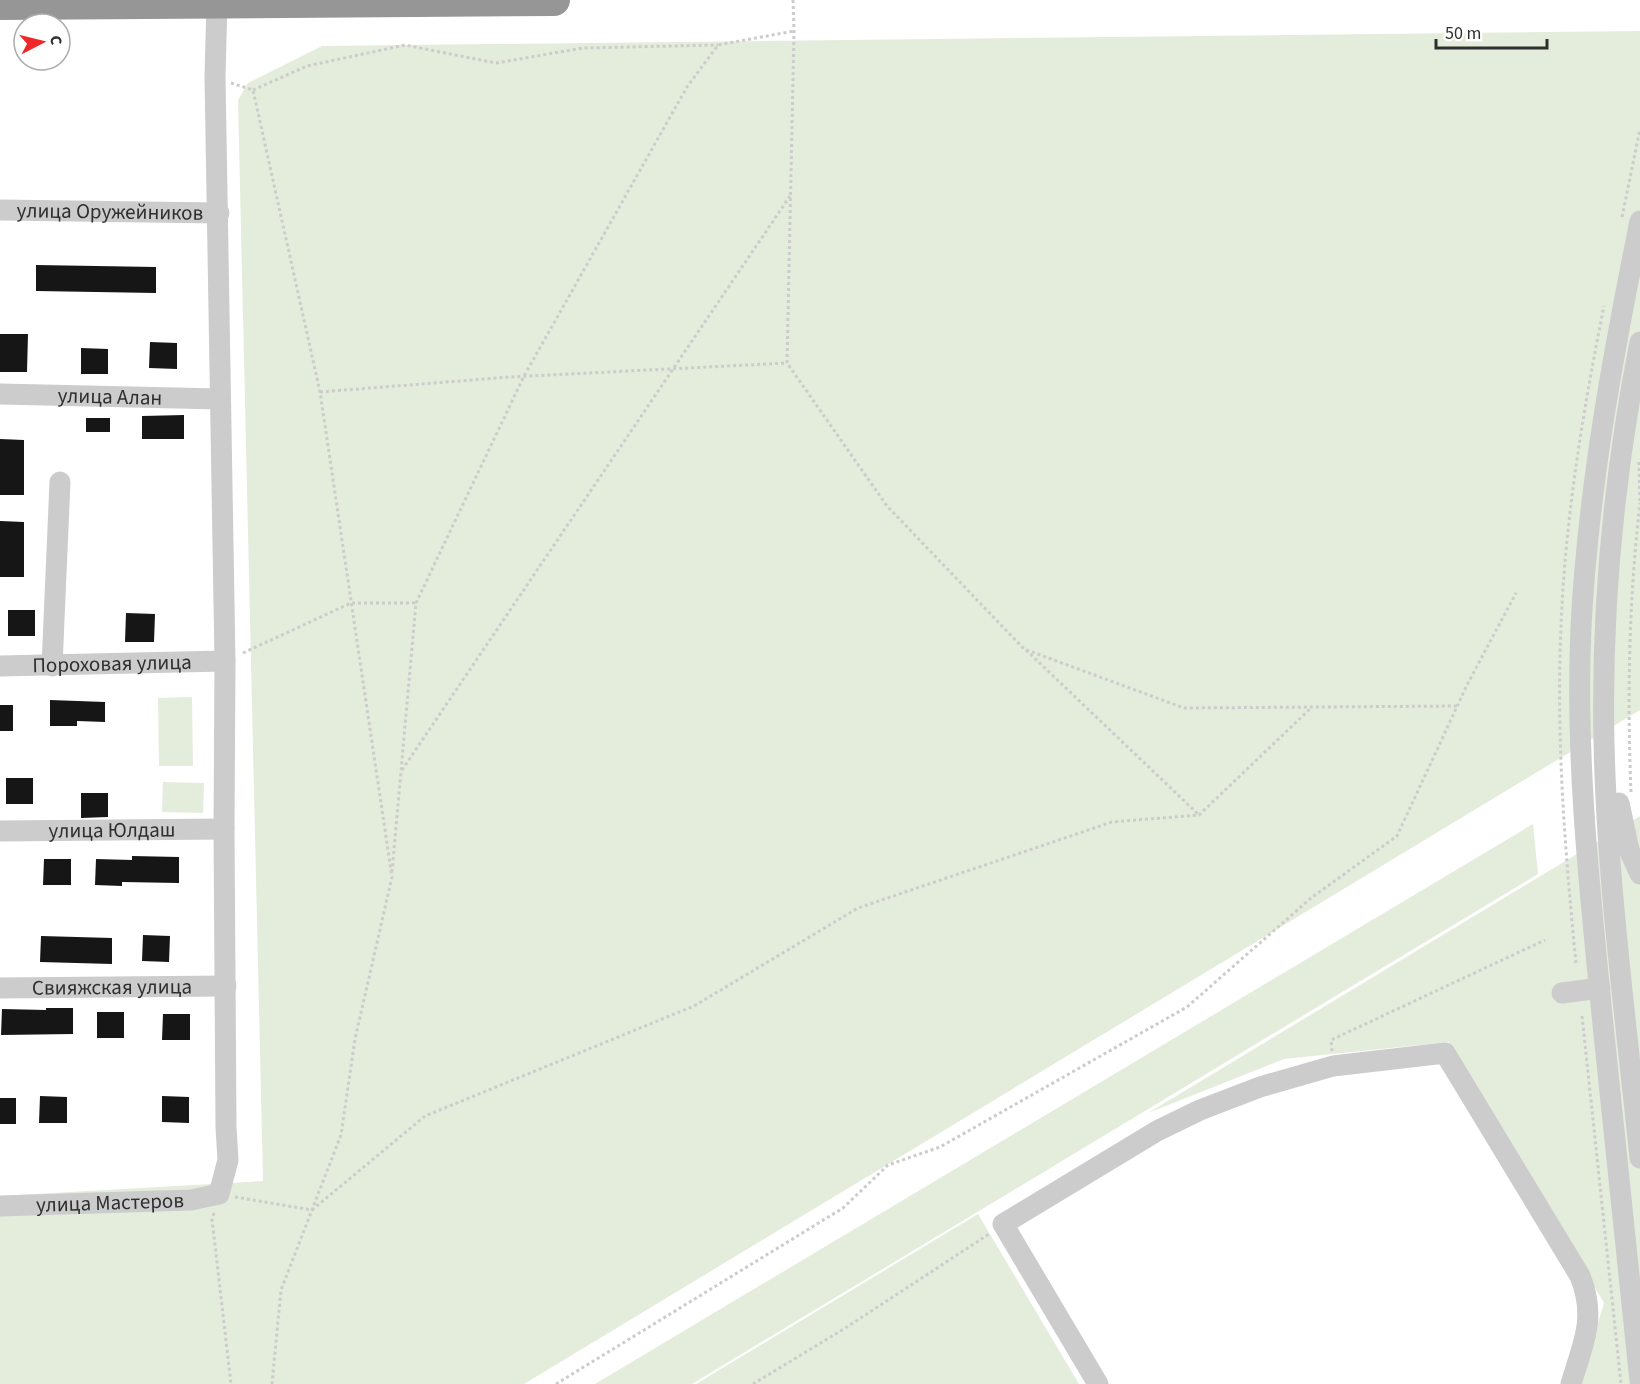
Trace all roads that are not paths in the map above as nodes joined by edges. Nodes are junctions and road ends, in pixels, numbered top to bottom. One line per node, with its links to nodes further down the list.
1 (554, 0): 2 (highway)
2 (217, 2): 3 (highway); 5 (street)
3 (0, 4)
4 (0, 210): 5 (street, улица Оружейников)
5 (219, 213): 9 (street)
6 (1640, 221): 20 (street)
7 (1640, 342): 11 (street)
8 (0, 394): 9 (street, улица Алан)
9 (220, 399): 12 (street)
10 (60, 482): 14 (street)
11 (1604, 629): 17 (street); 22 (street)
12 (225, 661): 14 (street, Пороховая улица); 15 (street)
13 (0, 666): 14 (street, Пороховая улица)
14 (52, 666)
15 (224, 829): 16 (street, улица Юлдаш); 18 (street)
16 (0, 831)
17 (1640, 874)
18 (226, 986): 19 (street, Свияжская улица); 23 (street, улица Мастеров)
19 (0, 988)
20 (1600, 988): 21 (street); 24 (street)
21 (1562, 993)
22 (1640, 1158)
23 (0, 1206)
24 (1640, 1381)
25 (1098, 1384): 26 (street)
26 (1571, 1384)

